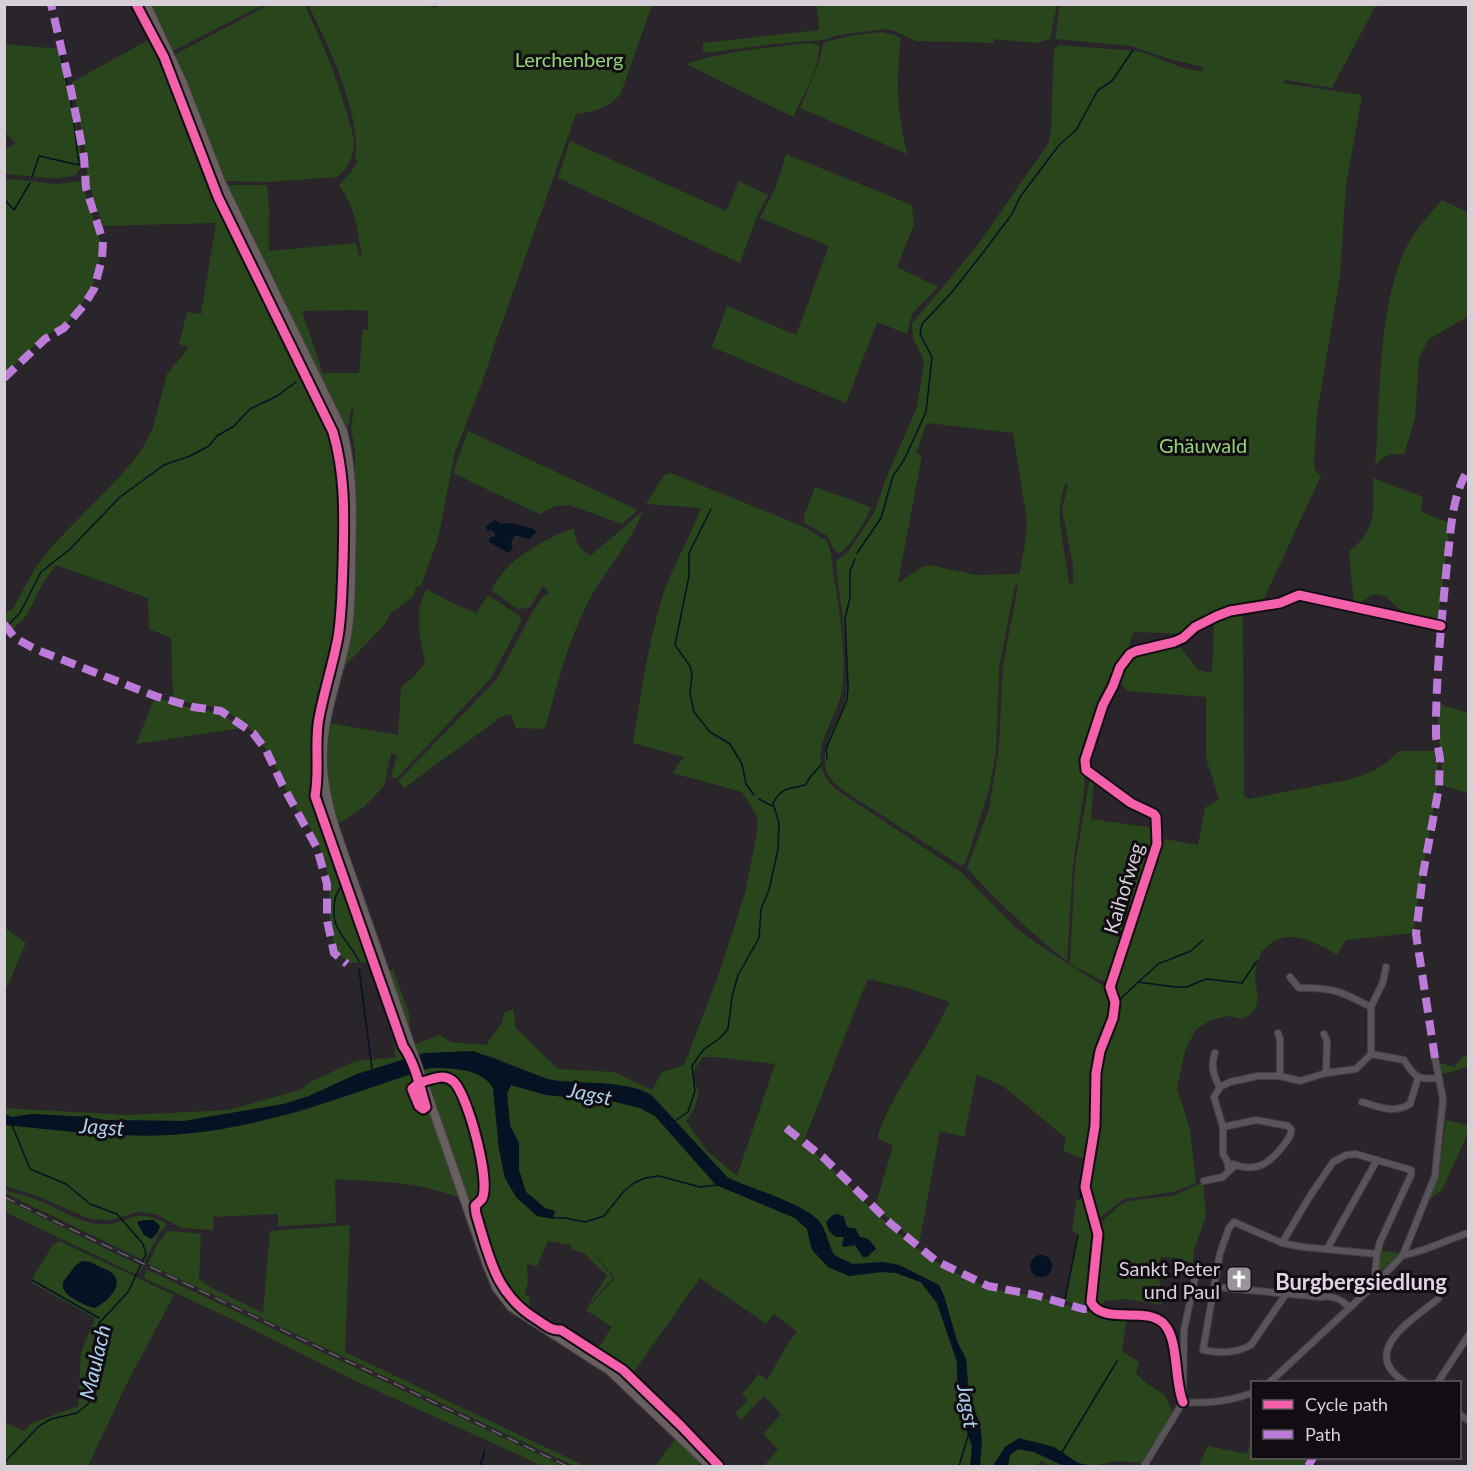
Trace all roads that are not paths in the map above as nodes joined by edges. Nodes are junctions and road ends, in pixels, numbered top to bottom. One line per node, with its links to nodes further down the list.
1 (146, 4): 40 (main road)
2 (1441, 626): 39 (street, Kaihofweg)
3 (1386, 967): 5 (street)
4 (1290, 977): 5 (street)
5 (1371, 1007): 9 (street)
6 (1278, 1033): 12 (street)
7 (1324, 1034): 11 (street)
8 (1215, 1053): 15 (street)
9 (1371, 1054): 11 (street); 13 (street)
10 (1436, 1058): 14 (street)
11 (1326, 1073): 12 (street)
12 (1280, 1076): 15 (street)
13 (1418, 1078): 14 (street); 16 (street)
14 (1439, 1078): 27 (street)
15 (1220, 1087): 17 (street)
16 (1362, 1102)
17 (1223, 1127): 19 (street); 20 (street)
18 (1377, 1160): 24 (street); 25 (street); 26 (street)
19 (1227, 1161): 20 (street); 21 (street)
20 (1236, 1166): 21 (street)
21 (1228, 1171): 22 (street)
22 (1204, 1181)
23 (1468, 1233): 27 (street)
24 (1282, 1243): 25 (street); 28 (street)
25 (1327, 1250): 26 (street)
26 (1377, 1254): 29 (street)
27 (1403, 1255): 29 (street)
28 (1217, 1269): 30 (street); 39 (street)
29 (1374, 1285): 33 (street)
30 (1216, 1287): 31 (street); 31 (street)
31 (1286, 1293): 33 (street)
32 (1438, 1299): 36 (street)
33 (1349, 1307): 35 (street)
34 (1468, 1336): 37 (street)
35 (1272, 1381)
36 (1400, 1381)
37 (1439, 1381)
38 (1251, 1393): 39 (street)
39 (1183, 1402): 41 (street)
40 (710, 1467)
41 (1143, 1467)

